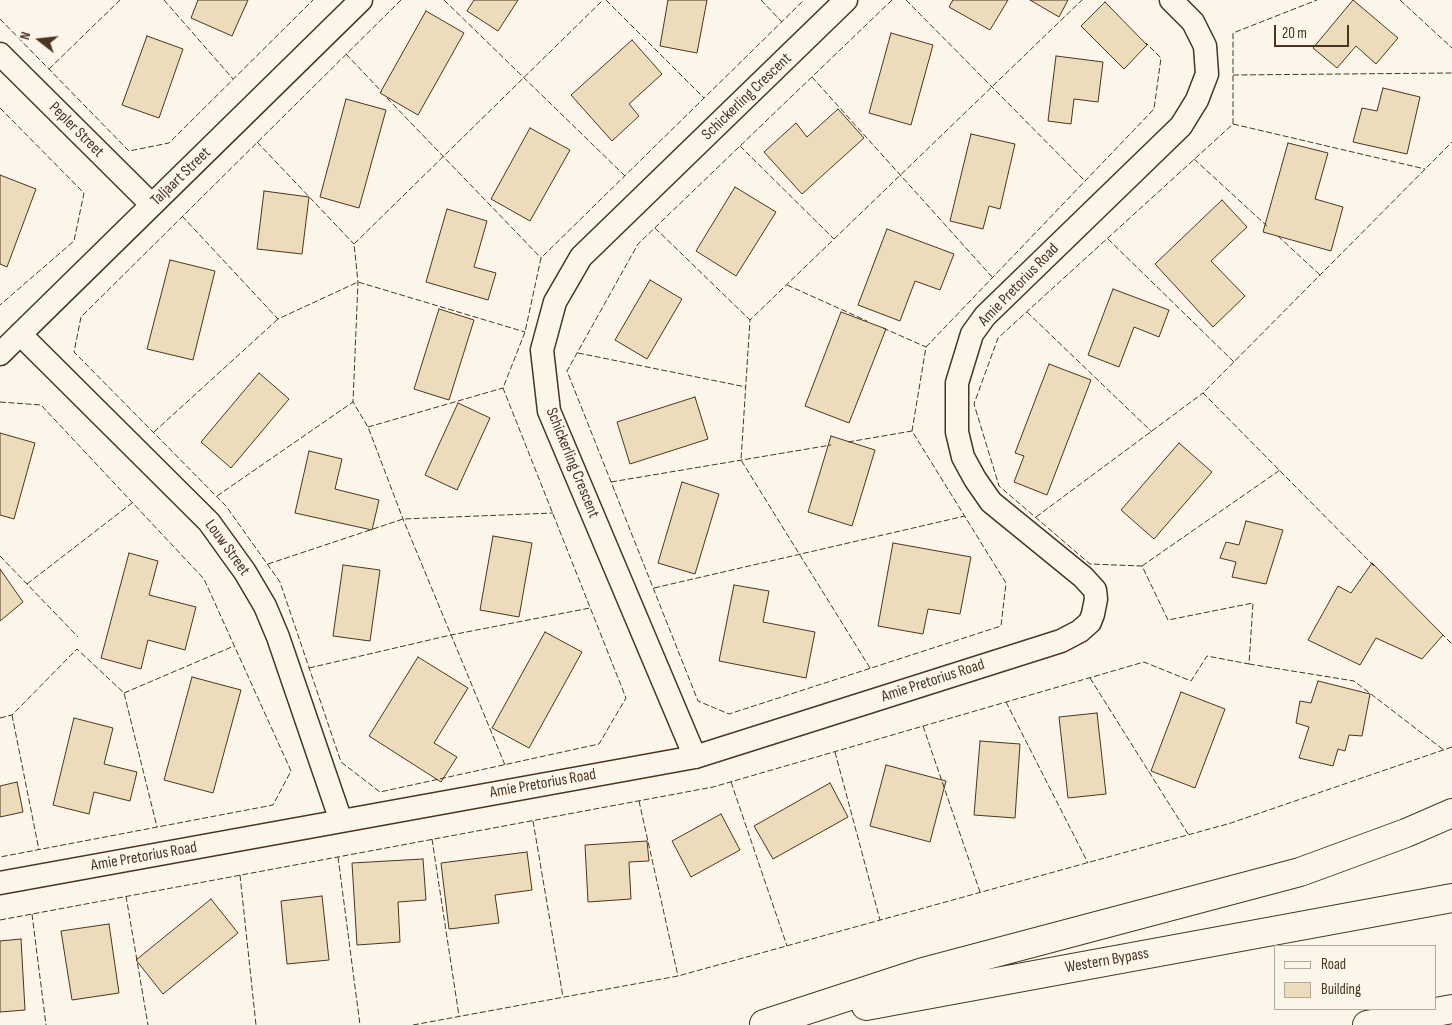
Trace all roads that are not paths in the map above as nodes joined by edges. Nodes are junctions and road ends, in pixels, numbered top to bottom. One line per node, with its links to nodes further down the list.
1 (361, 0): 5 (street, Taljaart Street)
2 (846, 0): 8 (street, Schickerling Crescent)
3 (1171, 0): 8 (street, Amie Pretorius Road)
4 (0, 54): 5 (street, Pepler Street)
5 (152, 205): 6 (street, Taljaart Street)
6 (20, 334): 7 (street, Taljaart Street); 10 (street, Louw Street)
7 (0, 354)
8 (695, 757): 10 (street, Amie Pretorius Road)
9 (1452, 813): 14 (highway)
10 (341, 821): 11 (street, Amie Pretorius Road)
11 (0, 883)
12 (1452, 898): 14 (highway, Western Bypass)
13 (1452, 1009): 15 (highway)
14 (763, 1025)
15 (1367, 1025)

